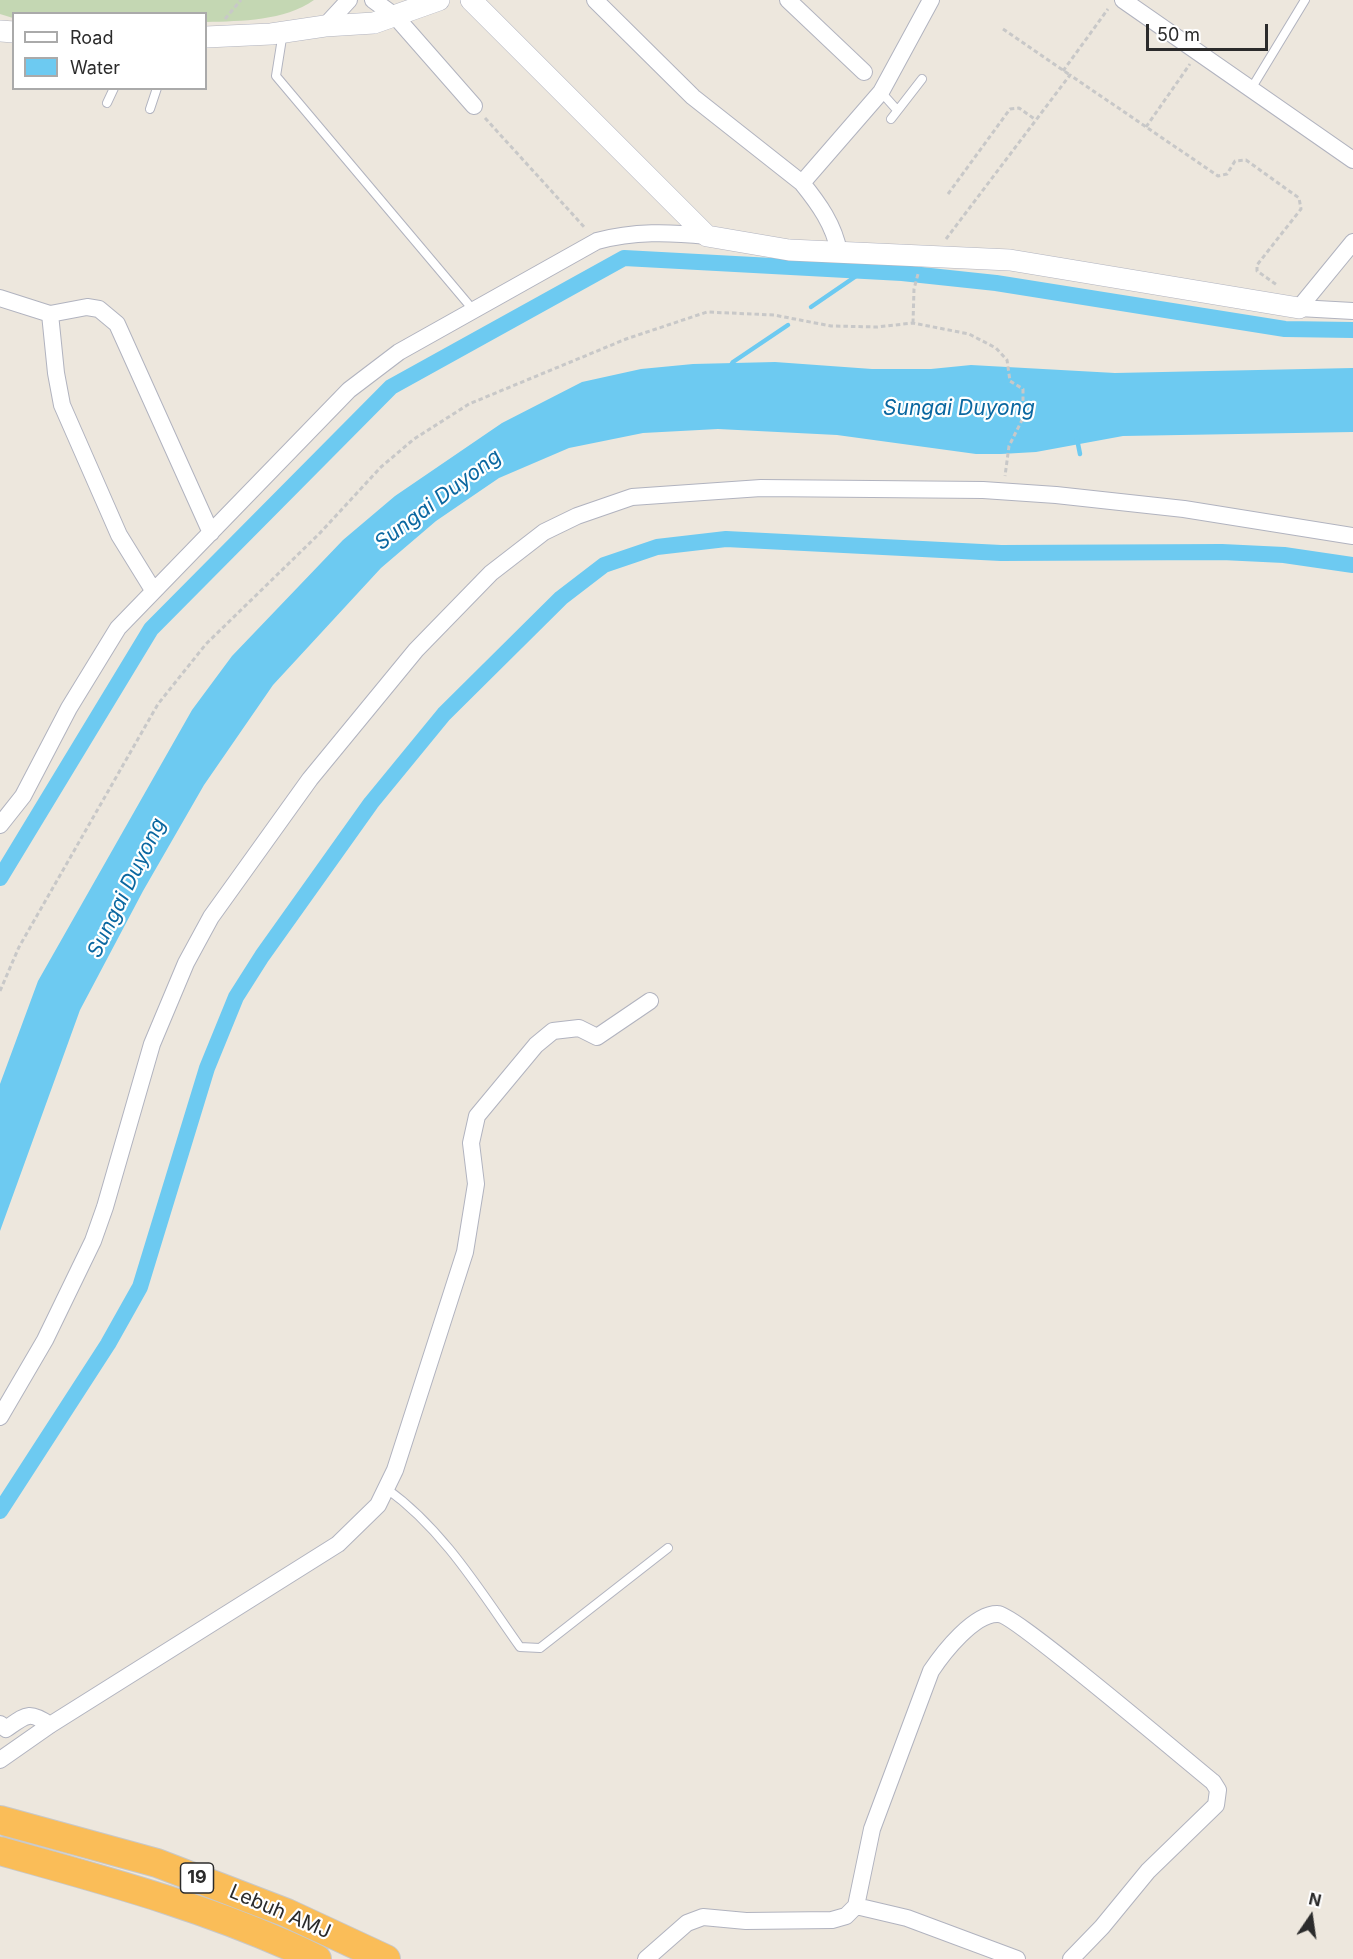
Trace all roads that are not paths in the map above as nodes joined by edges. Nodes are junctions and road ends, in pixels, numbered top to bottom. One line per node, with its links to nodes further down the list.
1 (349, 0): 11 (street)
2 (373, 0): 10 (street)
3 (439, 0): 10 (street)
4 (471, 0): 27 (street)
5 (594, 0): 26 (street)
6 (788, 0): 14 (street)
7 (931, 0): 19 (street)
8 (1123, 0): 16 (street)
9 (1305, 0): 16 (lane)
10 (395, 16): 11 (street); 21 (street)
11 (324, 26): 12 (street)
12 (283, 32): 13 (street); 33 (lane)
13 (207, 37)
14 (864, 72)
15 (922, 79): 23 (lane)
16 (1251, 89): 25 (street)
17 (113, 90): 20 (lane)
18 (156, 90): 22 (lane)
19 (881, 92): 23 (lane); 26 (street)
20 (107, 103)
21 (474, 106)
22 (150, 109)
23 (897, 110): 24 (lane)
24 (891, 119)
25 (1353, 160)
26 (802, 183): 29 (street)
27 (706, 236): 29 (street); 33 (street)
28 (1353, 242): 31 (street)
29 (839, 252): 31 (street)
30 (0, 298): 34 (street)
31 (1299, 308): 32 (street)
32 (1353, 311)
33 (475, 312): 35 (street)
34 (50, 314): 35 (street); 37 (street)
35 (211, 533): 37 (street)
36 (1353, 536): 40 (street)
37 (153, 590): 38 (street)
38 (0, 825)
39 (651, 1001): 41 (street)
40 (0, 1417)
41 (387, 1489): 42 (lane); 44 (street)
42 (668, 1548)
43 (0, 1724): 44 (street)
44 (50, 1725): 45 (street)
45 (0, 1760)
46 (0, 1820): 50 (highway, Lebuh AMJ / 19)
47 (0, 1851): 49 (highway, Lebuh AMJ / 19)
48 (856, 1906): 51 (street); 52 (street); 53 (street)
49 (318, 1959)
50 (386, 1959)
51 (646, 1959)
52 (1017, 1959)
53 (1071, 1959)

